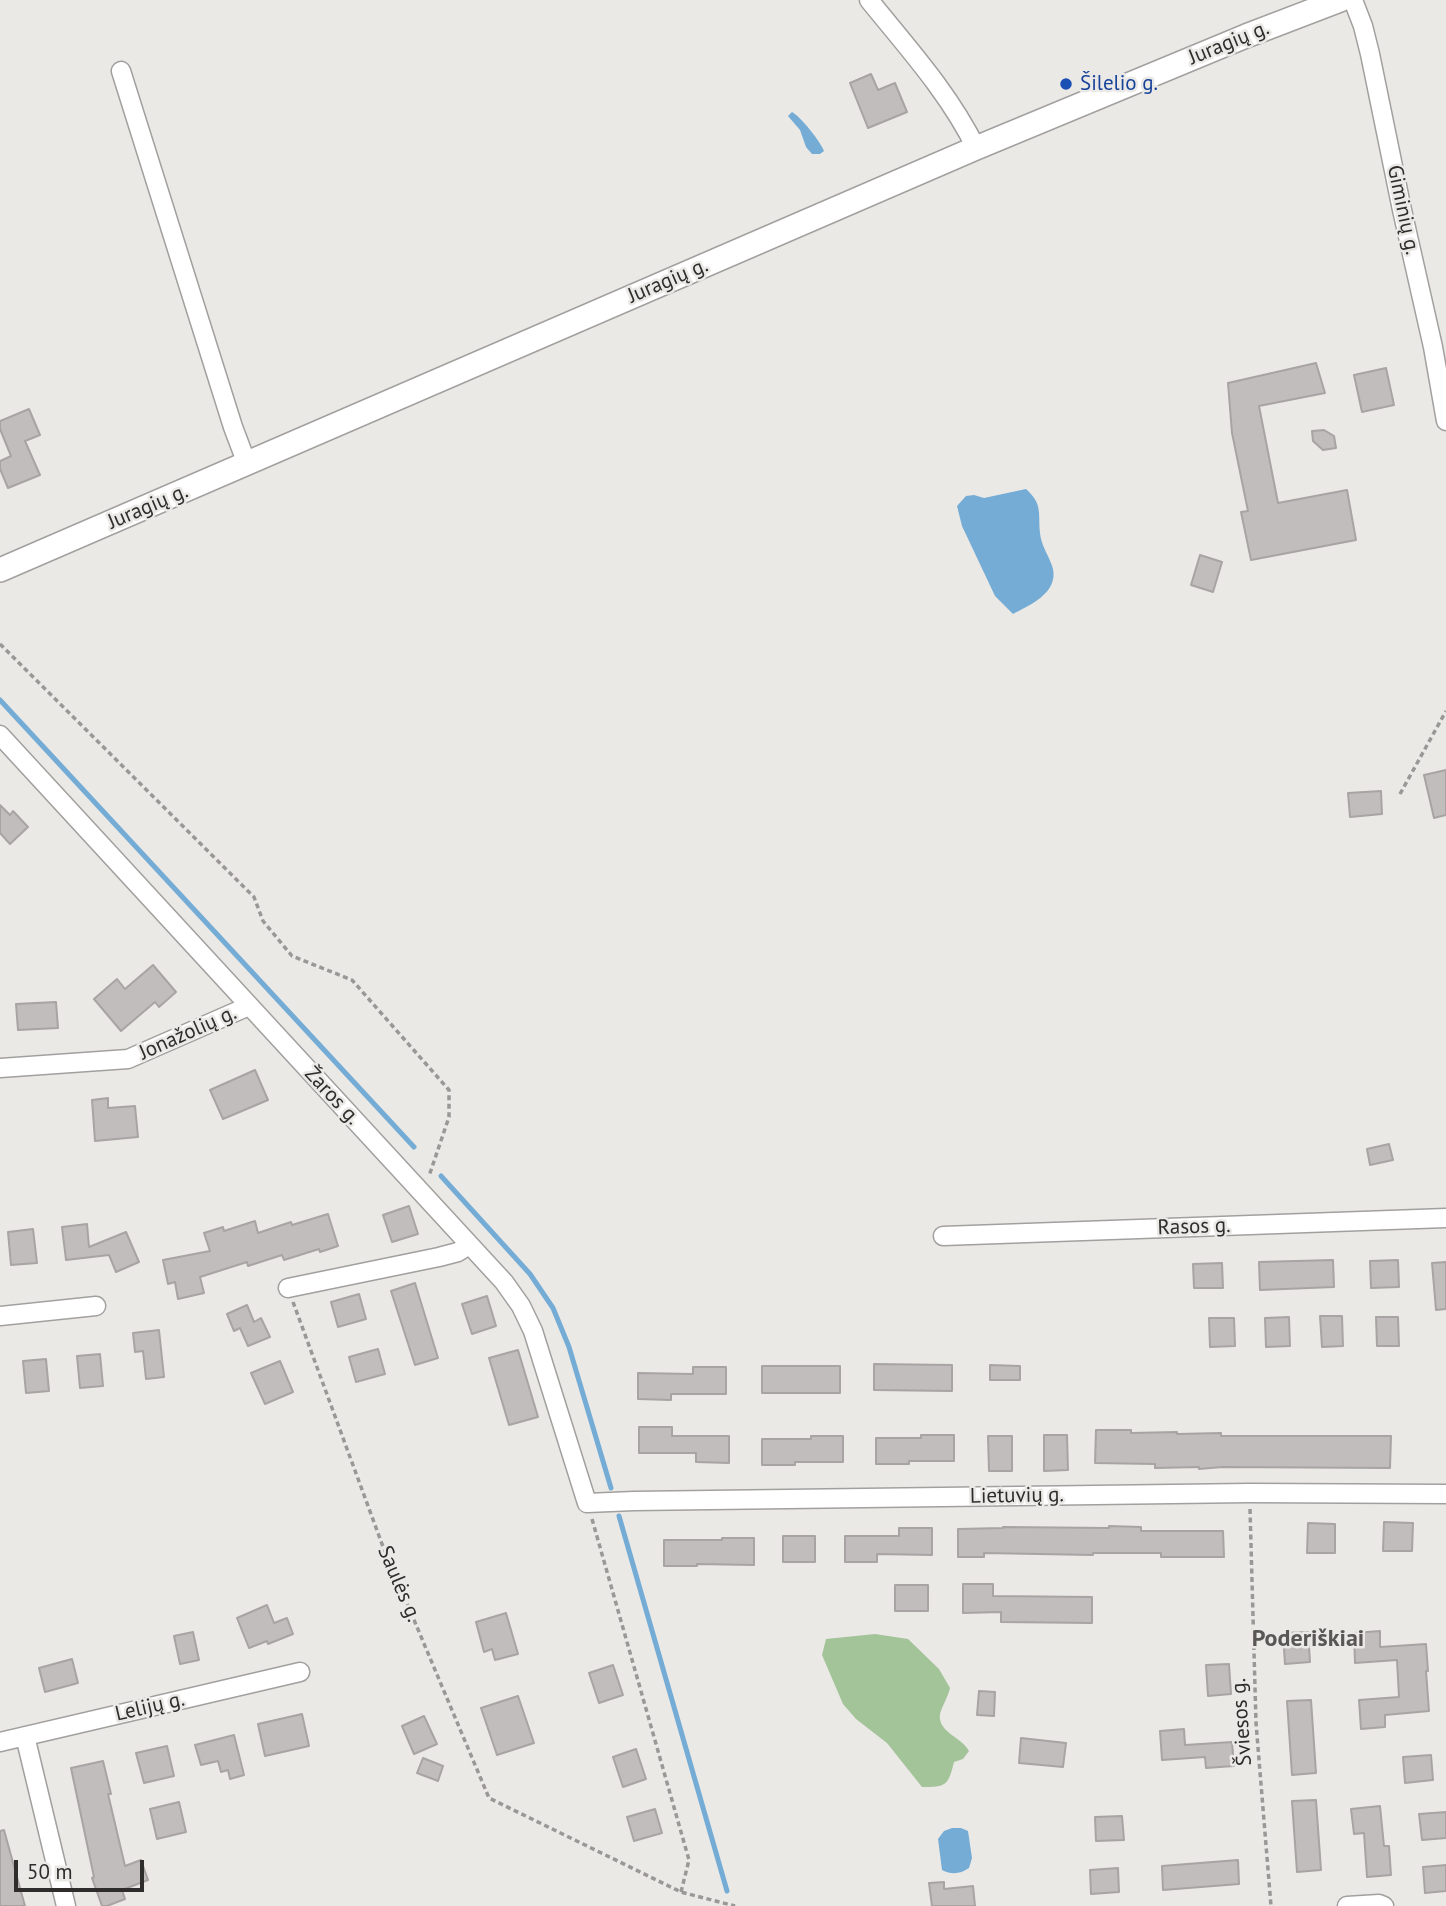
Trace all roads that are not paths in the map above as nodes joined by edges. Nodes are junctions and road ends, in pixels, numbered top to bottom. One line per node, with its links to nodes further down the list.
1 (869, 0): 5 (street)
2 (1340, 0): 5 (main road, Juragių g.)
3 (1353, 0): 6 (street, Giminių g.)
4 (121, 71): 7 (street)
5 (976, 148): 7 (main road, Juragių g.)
6 (1446, 421)
7 (247, 464): 8 (main road, Juragių g.)
8 (0, 570)
9 (0, 735): 10 (street, Žaros g.)
10 (8, 756): 11 (street, Žaros g.)
11 (249, 1006): 12 (street, Jonažolių g.); 15 (street, Žaros g.)
12 (0, 1068)
13 (1446, 1217): 14 (street, Rasos g.)
14 (943, 1236)
15 (469, 1245): 16 (street); 20 (street, Žaros g.)
16 (288, 1288)
17 (96, 1306): 18 (street)
18 (0, 1316)
19 (1446, 1494): 20 (street, Lietuvių g.)
20 (587, 1503)
21 (300, 1672): 22 (street, Lelijų g.)
22 (25, 1736): 23 (street, Lelijų g.); 24 (street)
23 (0, 1742)
24 (66, 1906)
25 (1347, 1906): 26 (street)
26 (1384, 1906)

